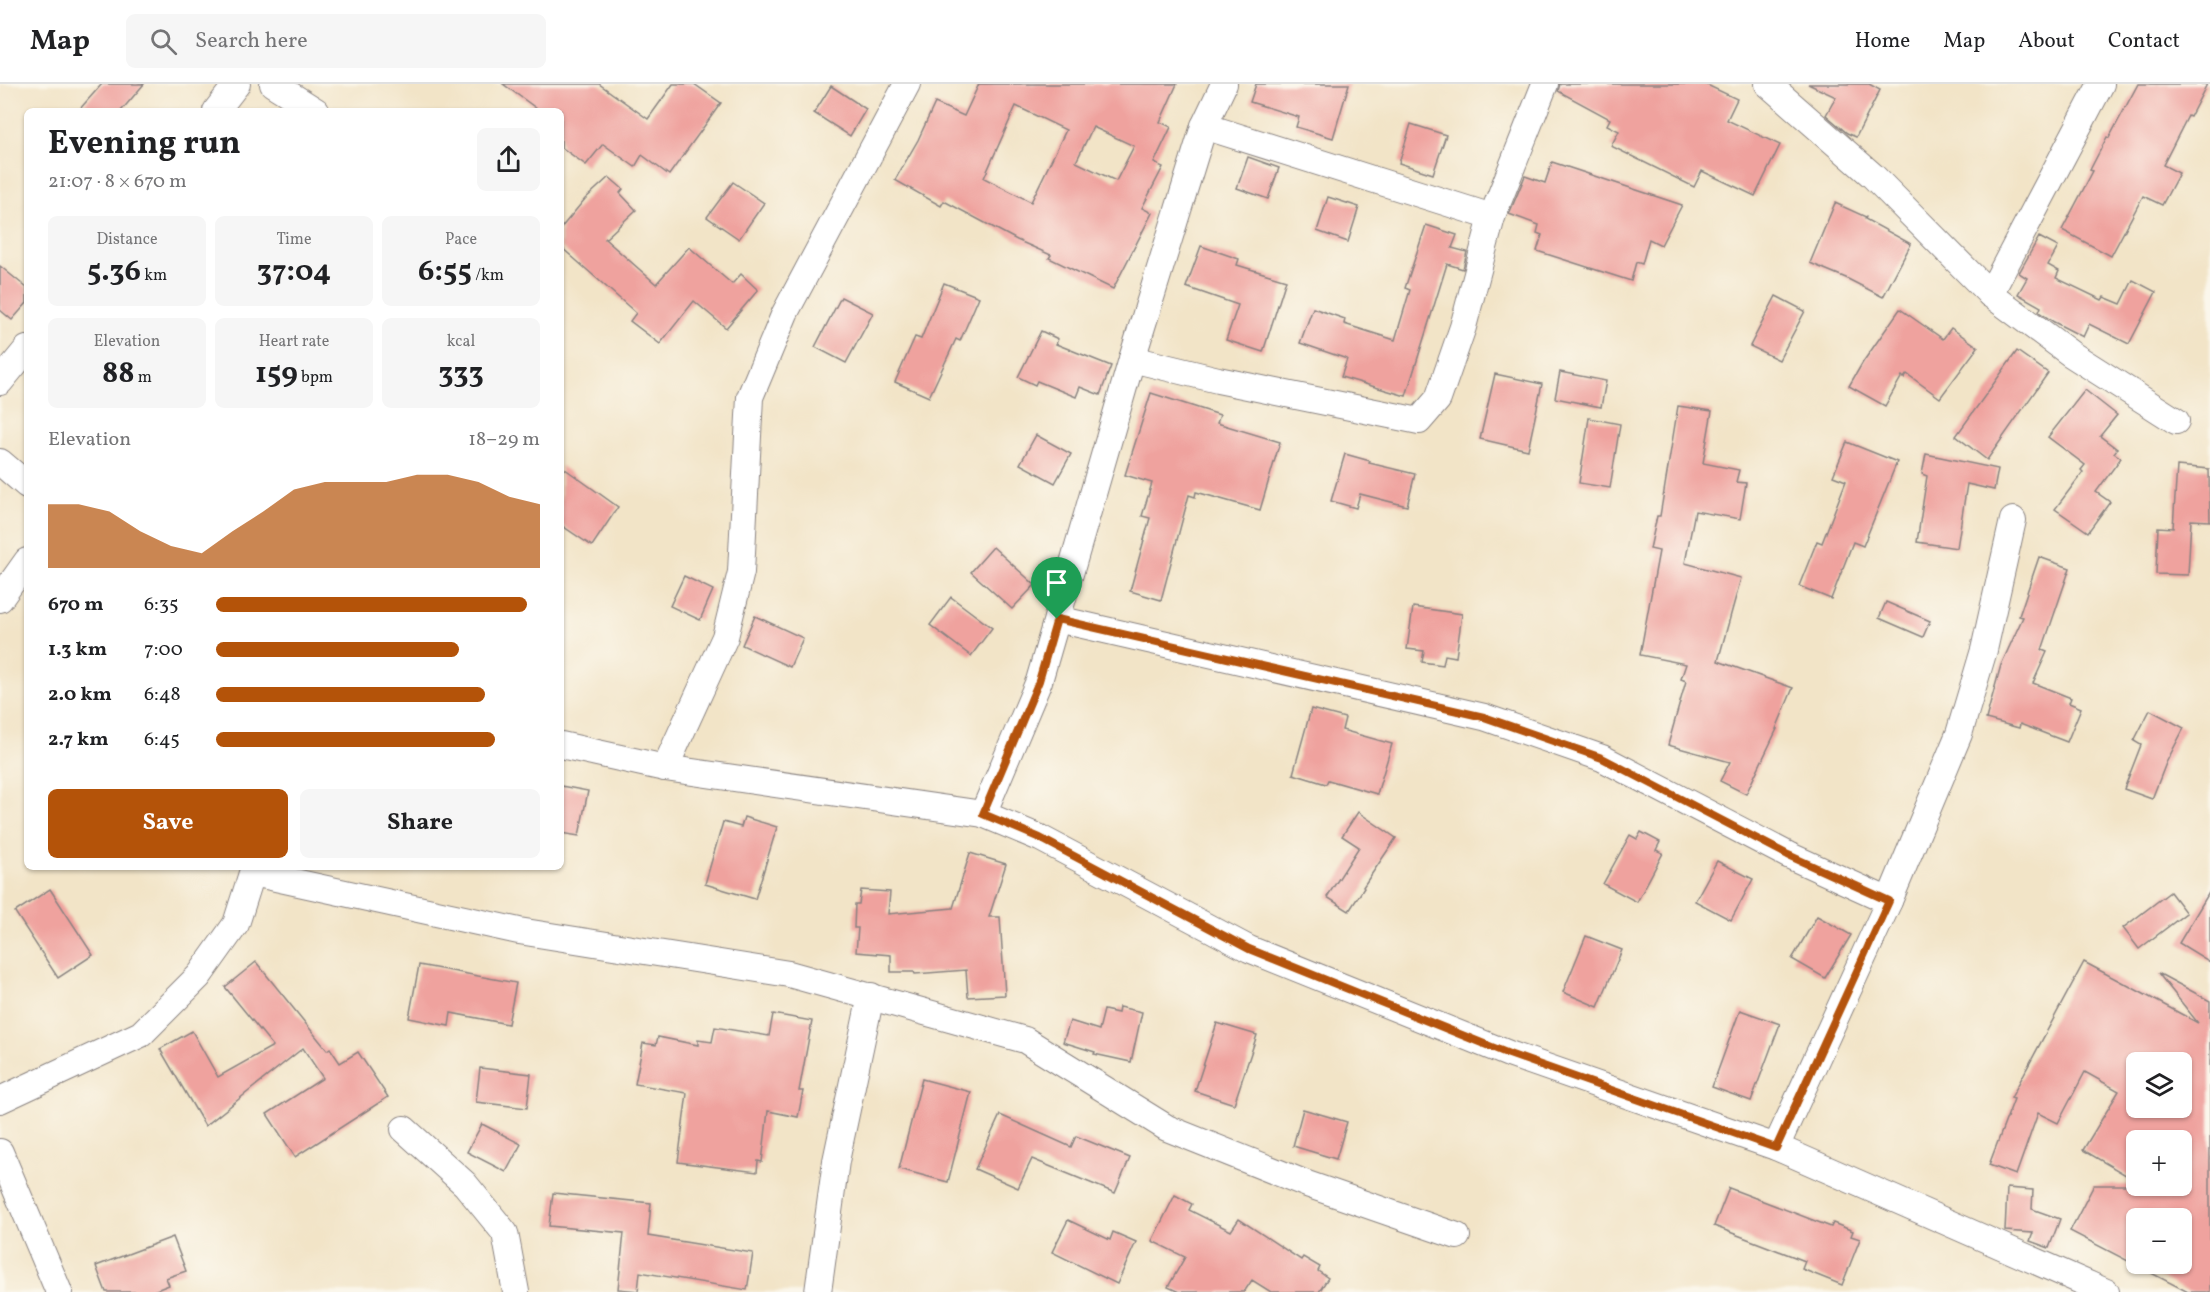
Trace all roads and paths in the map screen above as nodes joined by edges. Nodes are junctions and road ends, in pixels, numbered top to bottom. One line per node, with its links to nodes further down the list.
1 (237, 84): 8 (street)
2 (273, 84): 9 (street)
3 (907, 84): 24 (street)
4 (1224, 84): 10 (street)
5 (1545, 84): 11 (street)
6 (1768, 84): 12 (street)
7 (2101, 84): 12 (street)
8 (218, 108)
9 (311, 108)
10 (1204, 126): 11 (street); 14 (street)
11 (1492, 217): 14 (street)
12 (1990, 294): 16 (street)
13 (24, 353): 15 (street)
14 (1132, 359): 22 (street)
15 (0, 382)
16 (2176, 421)
17 (0, 462): 18 (street)
18 (24, 482)
19 (2013, 520): 27 (street)
20 (24, 565): 21 (street)
21 (0, 599)
22 (1057, 619): 25 (street); 27 (street)
23 (564, 746): 24 (street)
24 (665, 768): 25 (street)
25 (983, 814): 31 (street)
26 (254, 870): 28 (street); 29 (street)
27 (1889, 901): 31 (street)
28 (871, 996): 33 (street); 36 (street)
29 (0, 1100)
30 (404, 1129): 35 (street)
31 (1776, 1148): 37 (street)
32 (0, 1152): 34 (street)
33 (1457, 1236)
34 (59, 1292)
35 (516, 1292)
36 (818, 1292)
37 (2106, 1292)

